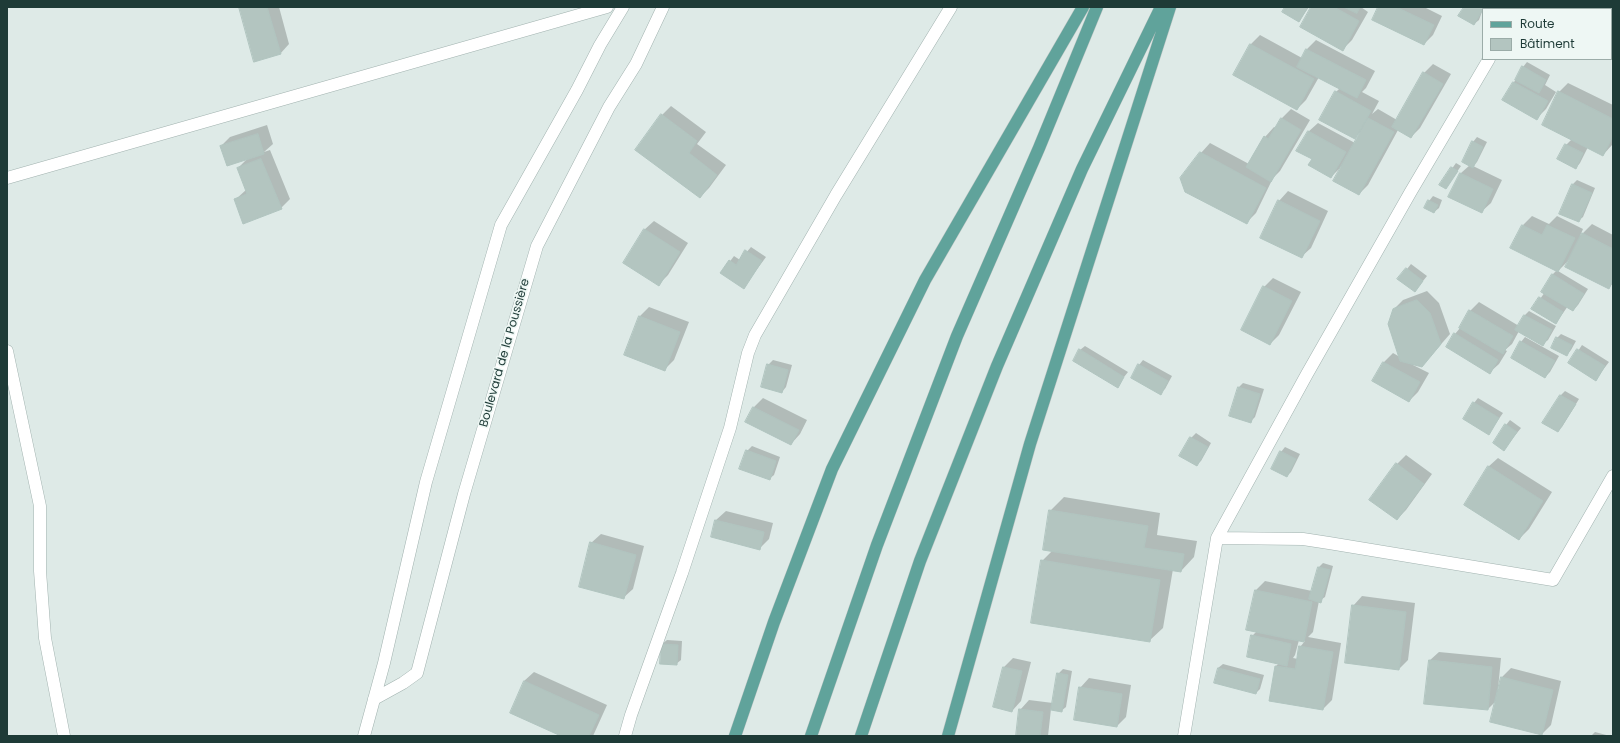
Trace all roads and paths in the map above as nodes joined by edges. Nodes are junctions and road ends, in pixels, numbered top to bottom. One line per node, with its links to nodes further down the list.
1 (607, 7): 10 (street)
2 (623, 7): 14 (street)
3 (663, 7): 14 (street, Boulevard de la Poussière)
4 (951, 7): 17 (street)
5 (1082, 7): 18 (main road)
6 (1097, 7): 19 (main road)
7 (1161, 7): 20 (main road)
8 (1170, 7): 21 (main road)
9 (1488, 60): 13 (street)
10 (7, 178)
11 (7, 351): 15 (street)
12 (1613, 476): 13 (street)
13 (1217, 538): 22 (street)
14 (374, 698): 16 (street)
15 (64, 736)
16 (364, 736)
17 (625, 736)
18 (735, 736)
19 (811, 736)
20 (861, 736)
21 (948, 736)
22 (1184, 736)

